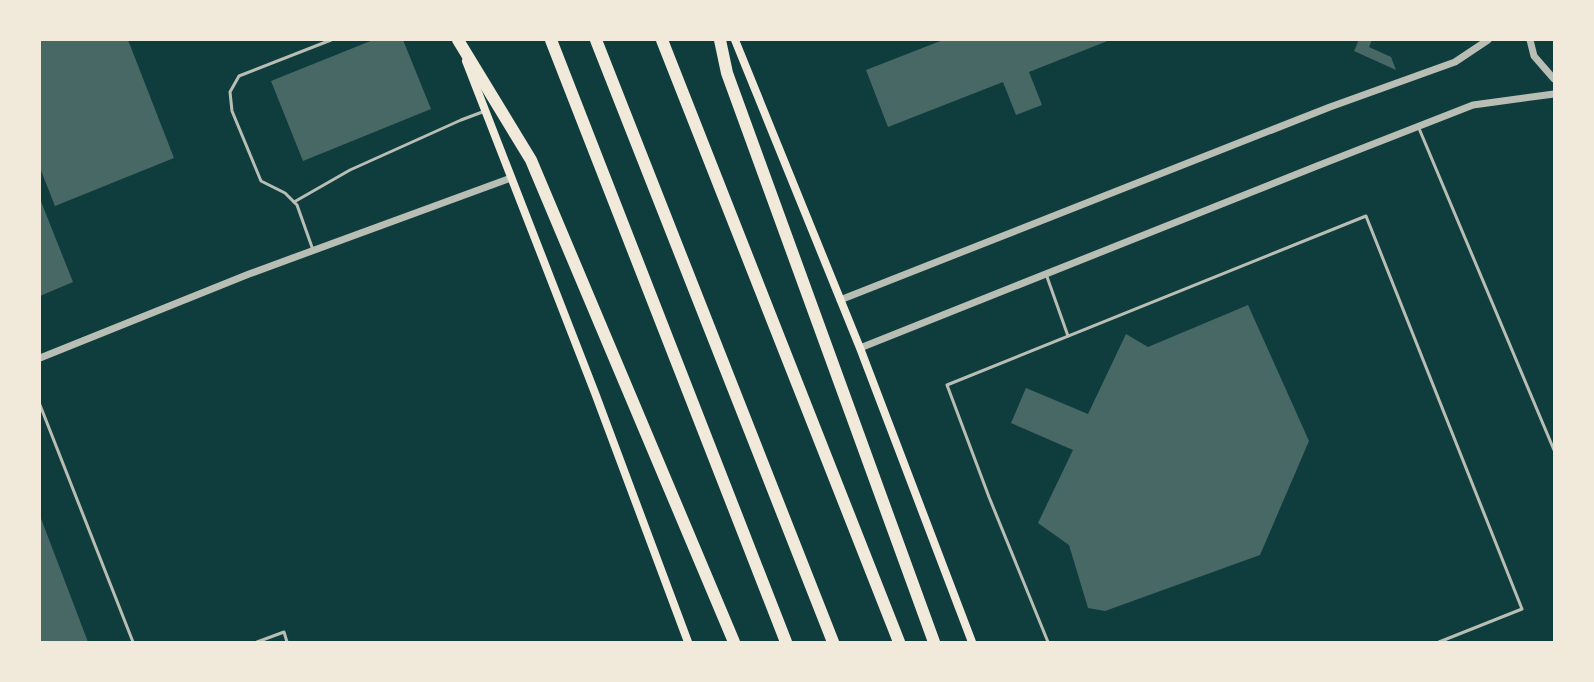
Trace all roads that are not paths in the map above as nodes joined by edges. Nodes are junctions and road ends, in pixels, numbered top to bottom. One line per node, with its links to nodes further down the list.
1 (331, 40): 15 (lane)
2 (458, 40): 12 (main road); 28 (highway)
3 (551, 40): 29 (highway)
4 (596, 40): 30 (highway)
5 (662, 40): 31 (highway)
6 (720, 40): 32 (highway)
7 (736, 40): 18 (main road)
8 (1488, 40): 18 (street)
9 (1530, 40): 10 (street)
10 (1554, 79)
11 (1554, 94): 13 (street)
12 (485, 111): 14 (main road); 15 (lane)
13 (1418, 126): 17 (street); 23 (lane)
14 (511, 178): 16 (street); 27 (main road)
15 (294, 202): 16 (lane)
16 (313, 250): 21 (street)
17 (1046, 274): 19 (lane); 20 (street)
18 (840, 300): 20 (main road)
19 (1068, 336): 34 (lane); 35 (lane)
20 (860, 348): 33 (main road)
21 (40, 358)
22 (40, 405): 24 (lane)
23 (1554, 450)
24 (133, 642)
25 (257, 642): 26 (lane)
26 (287, 642)
27 (688, 642)
28 (734, 642)
29 (786, 642)
30 (833, 642)
31 (899, 642)
32 (934, 642)
33 (972, 642)
34 (1048, 642)
35 (1439, 642)

